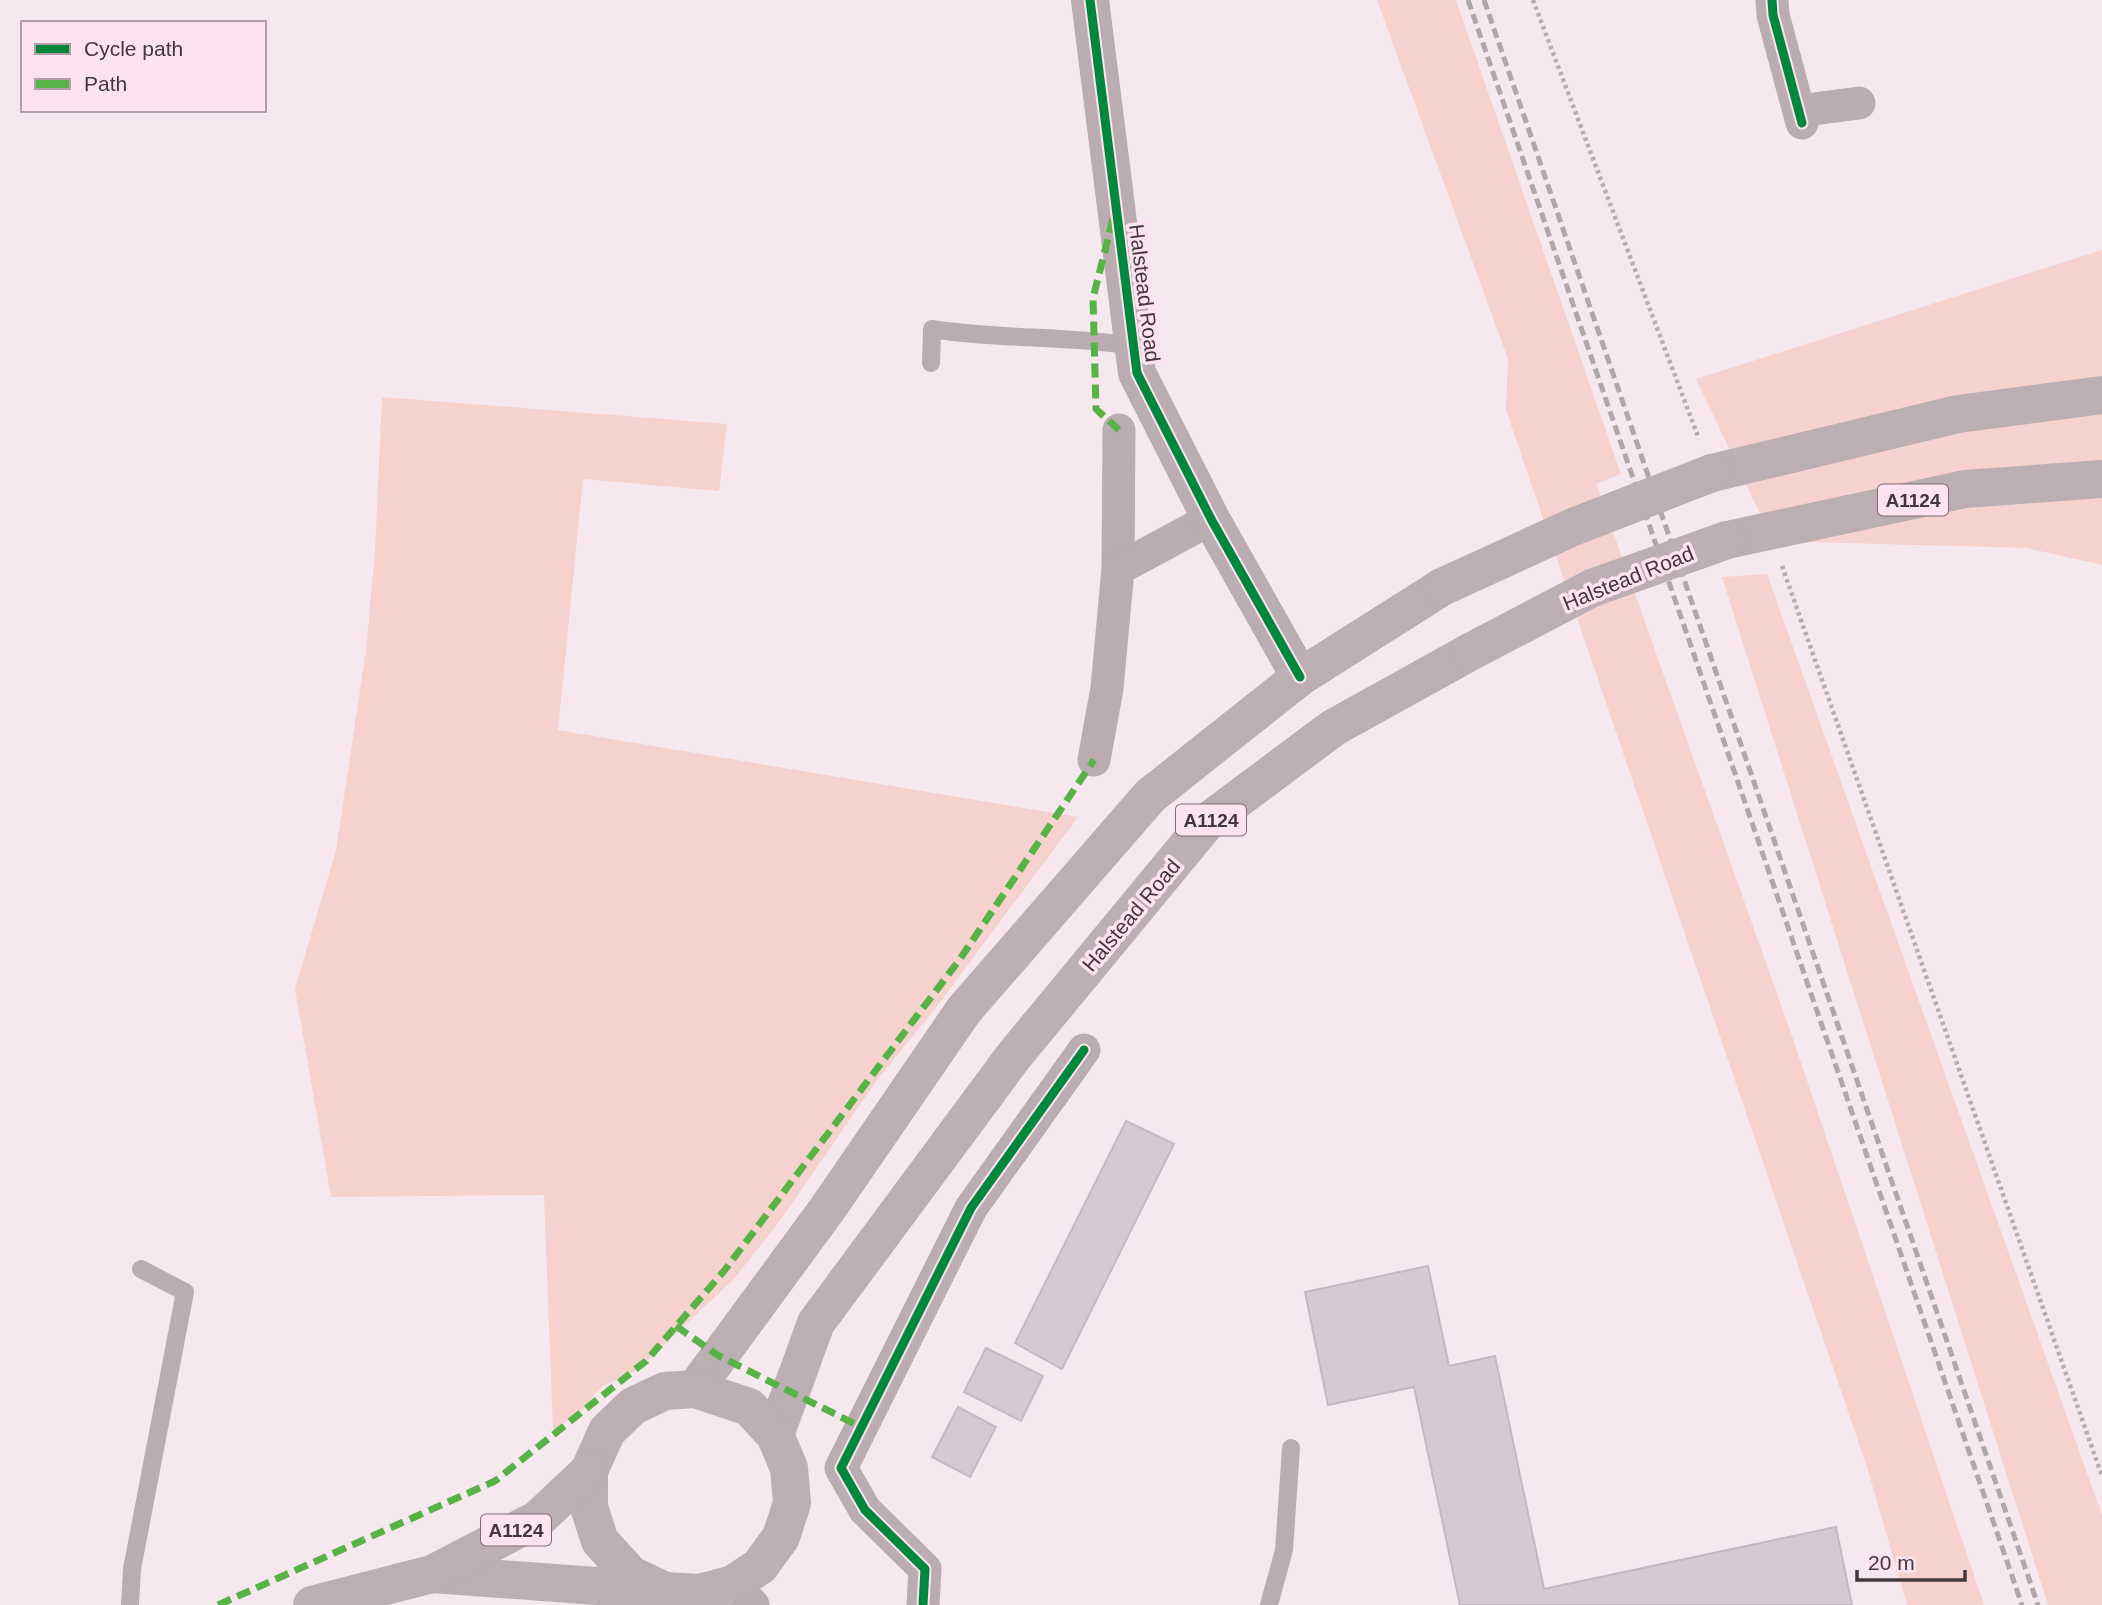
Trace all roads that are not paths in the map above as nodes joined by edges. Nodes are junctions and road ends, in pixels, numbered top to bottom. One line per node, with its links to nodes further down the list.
1 (1090, 0): 4 (street, Halstead Road)
2 (1772, 0): 3 (street)
3 (1859, 103)
4 (1133, 346): 5 (lane); 9 (street, Halstead Road)
5 (931, 363)
6 (2102, 395): 11 (main road, A1124, bridge)
7 (1119, 430): 10 (street)
8 (2102, 479): 16 (main road, Halstead Road / A1124, bridge)
9 (1211, 519): 10 (street); 11 (street, Halstead Road)
10 (1118, 569): 12 (street)
11 (1300, 677): 15 (main road, A1124)
12 (1094, 760)
13 (1084, 1050): 24 (street)
14 (141, 1269): 22 (lane)
15 (695, 1389): 16 (main road); 18 (main road)
16 (775, 1435): 21 (main road)
17 (1291, 1448): 25 (lane)
18 (589, 1471): 19 (main road, A1124); 20 (main road)
19 (432, 1574): 20 (main road, A1124); 23 (main road, A1124)
20 (665, 1591): 21 (main road)
21 (743, 1595)
22 (130, 1605)
23 (312, 1605)
24 (923, 1605)
25 (1269, 1605)

